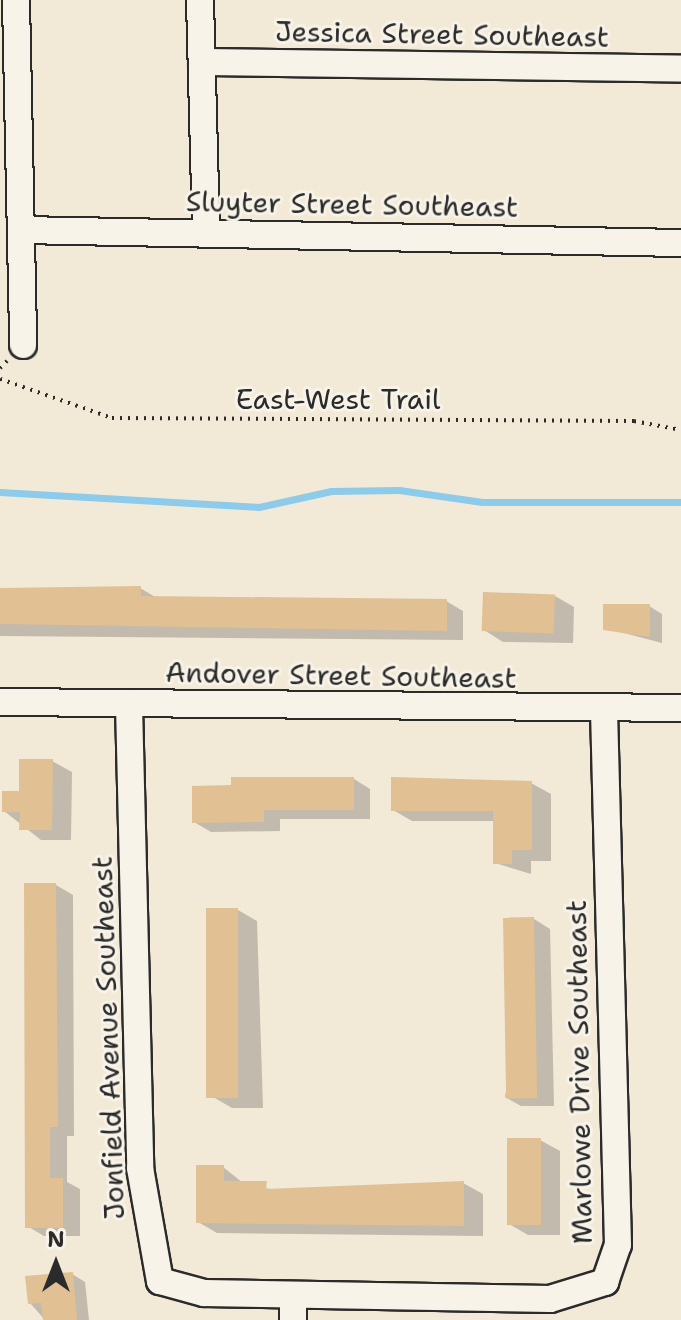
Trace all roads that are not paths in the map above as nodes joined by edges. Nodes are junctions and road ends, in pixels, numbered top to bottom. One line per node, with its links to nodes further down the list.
1 (16, 0): 5 (street)
2 (200, 0): 3 (street)
3 (202, 62): 4 (street, Jessica Street Southeast); 6 (street)
4 (681, 69)
5 (21, 230): 6 (street, Sluyter Street Southeast); 8 (street)
6 (206, 232): 7 (street, Sluyter Street Southeast)
7 (681, 243)
8 (23, 345)
9 (0, 702): 10 (street, Andover Street Southeast)
10 (129, 705): 12 (street, Andover Street Southeast); 13 (street, Jonfield Avenue Southeast)
11 (681, 708): 12 (street, Andover Street Southeast)
12 (604, 710): 13 (street, Marlowe Drive Southeast)
13 (293, 1308)

